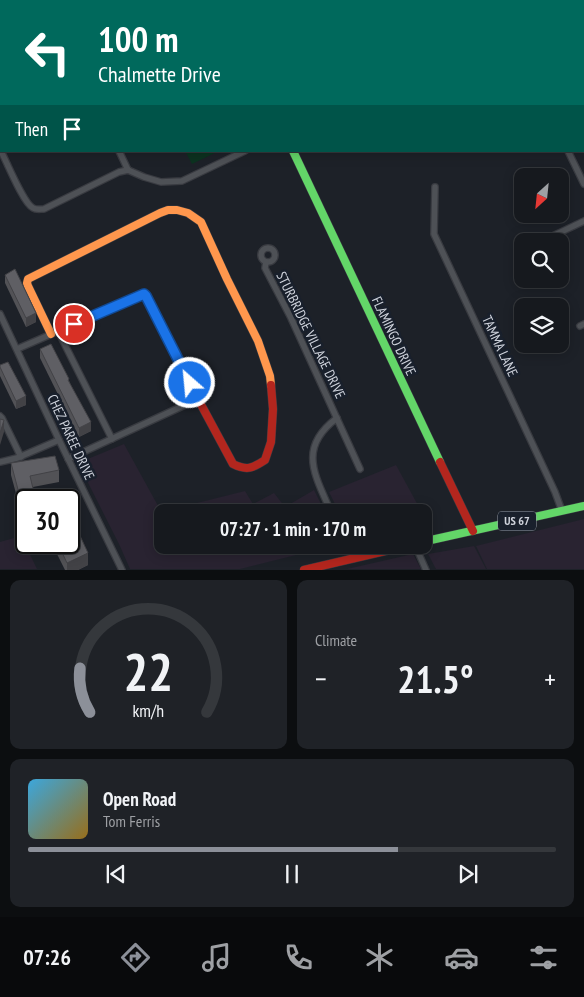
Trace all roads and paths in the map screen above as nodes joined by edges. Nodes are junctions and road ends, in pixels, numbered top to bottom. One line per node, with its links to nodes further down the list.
1 (1, 152): 6 (street)
2 (119, 152): 6 (street)
3 (244, 152): 6 (street)
4 (292, 152): 27 (street, FLAMINGO DRIVE)
5 (568, 152): 7 (street)
6 (128, 170)
7 (584, 184)
8 (435, 187): 26 (street, TAMMA LANE)
9 (584, 221): 10 (street)
10 (559, 233)
11 (266, 262): 17 (street, STURBRIDGE VILLAGE DRIVE)
12 (0, 314): 14 (street, CHEZ PAREE DRIVE)
13 (55, 332): 14 (street); 15 (street); 15 (street); 18 (street)
14 (17, 349): 19 (street, CHEZ PAREE DRIVE)
15 (198, 399): 18 (street)
16 (0, 416): 20 (street)
17 (337, 418): 23 (street, STURBRIDGE VILLAGE DRIVE); 24 (street, STURBRIDGE VILLAGE DRIVE)
18 (112, 439): 21 (street)
19 (58, 440): 20 (street); 21 (street, CHEZ PAREE DRIVE)
20 (21, 456): 22 (street)
21 (68, 460): 33 (street, CHEZ PAREE DRIVE)
22 (0, 462)
23 (360, 469)
24 (327, 504)
25 (584, 506): 26 (street, US 67)
26 (562, 511): 27 (street, US 67)
27 (473, 531): 28 (street, US 67)
28 (432, 540)
29 (351, 554): 32 (street)
30 (374, 554): 32 (street)
31 (418, 554): 35 (street)
32 (353, 559): 34 (street)
33 (122, 570)
34 (304, 570)
35 (426, 570)

